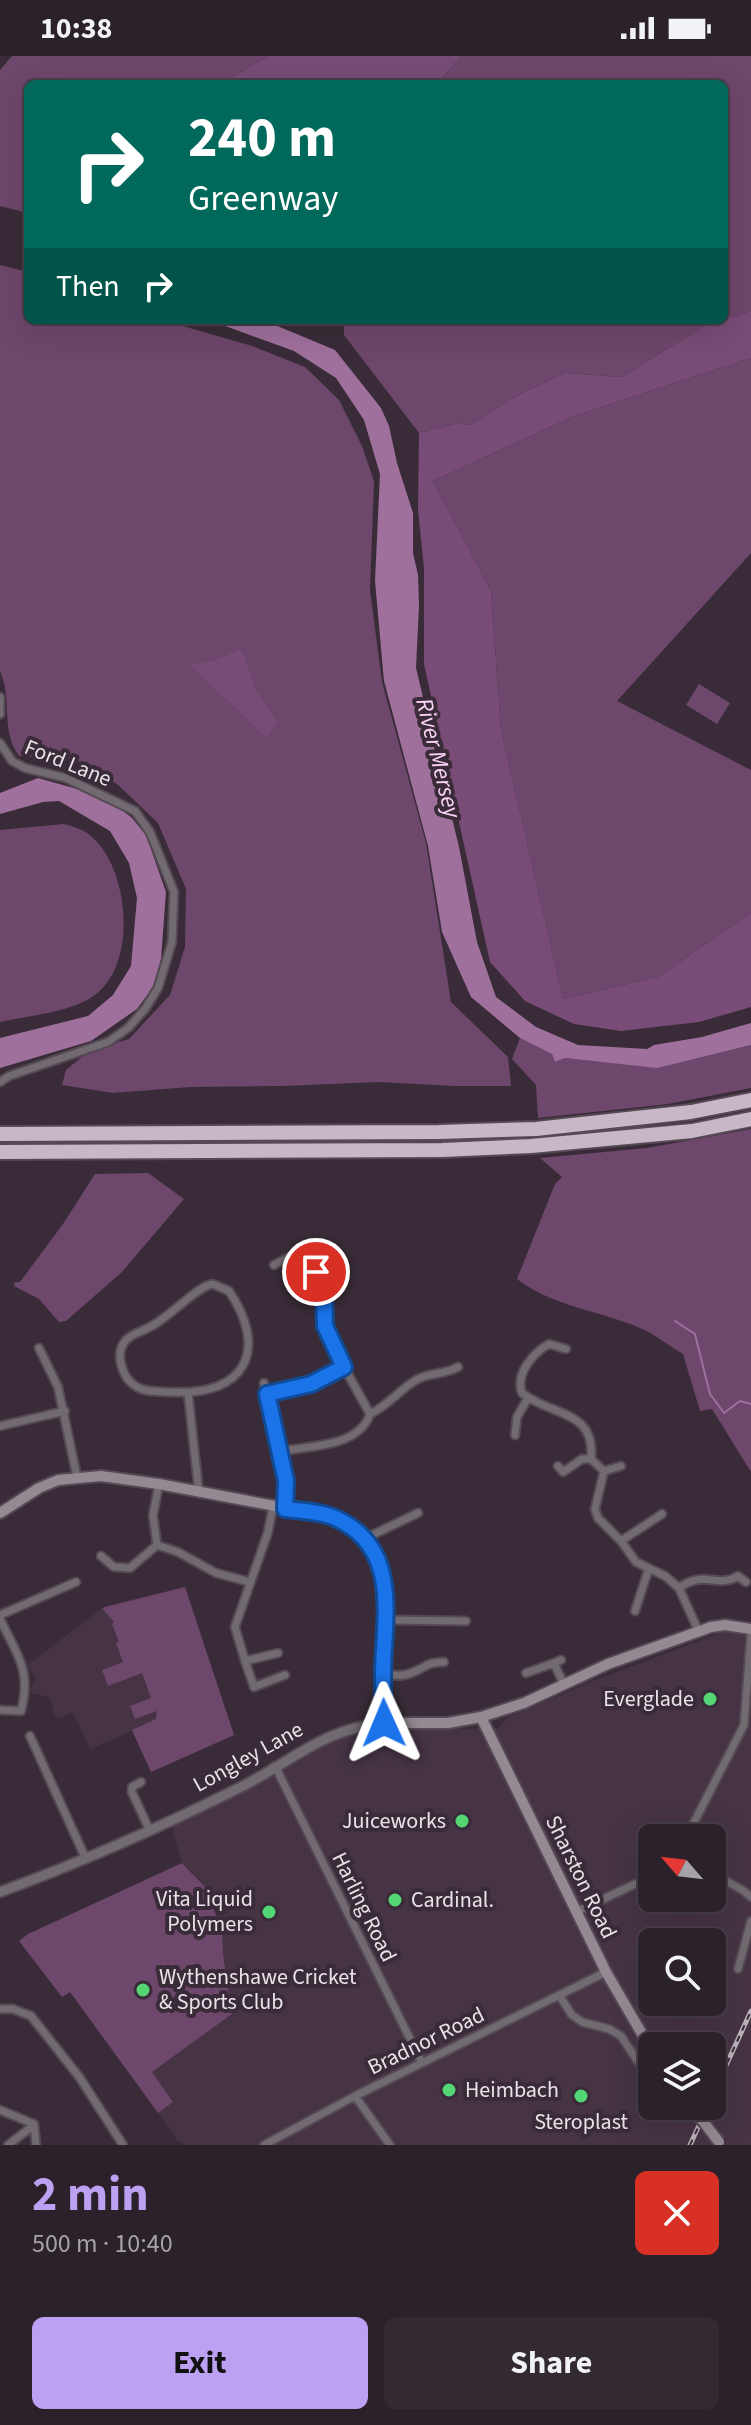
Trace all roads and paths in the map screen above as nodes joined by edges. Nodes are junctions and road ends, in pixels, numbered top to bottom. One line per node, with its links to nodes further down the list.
1 (0, 697): 2 (street)
2 (0, 714)
3 (0, 743): 4 (street, Ford Lane)
4 (0, 1082)
5 (751, 1100): 7 (highway)
6 (751, 1119): 8 (highway)
7 (0, 1134)
8 (0, 1152)
9 (274, 1265): 12 (street)
10 (39, 1348): 18 (street)
11 (566, 1349): 17 (street)
12 (344, 1367): 16 (street); 19 (street)
13 (458, 1367): 19 (street)
14 (264, 1383): 16 (street)
15 (188, 1393): 15 (street); 29 (street)
16 (267, 1394): 22 (street)
17 (528, 1398): 21 (street); 23 (street)
18 (65, 1411): 20 (street); 27 (street)
19 (370, 1414): 22 (street)
20 (0, 1426)
21 (515, 1435)
22 (280, 1451): 31 (street)
23 (591, 1459): 24 (street); 26 (street)
24 (558, 1466)
25 (621, 1466): 26 (street)
26 (604, 1471): 36 (street)
27 (77, 1477): 28 (main road); 32 (main road)
28 (159, 1484): 29 (main road); 37 (street)
29 (199, 1493): 30 (main road)
30 (273, 1507): 31 (main road); 41 (street)
31 (285, 1509): 35 (main road)
32 (0, 1513)
33 (418, 1513): 35 (street)
34 (662, 1514): 36 (street)
35 (364, 1539): 46 (main road)
36 (621, 1541): 39 (street)
37 (157, 1545): 38 (street); 41 (street)
38 (101, 1556)
39 (649, 1568): 43 (street); 44 (street)
40 (76, 1582): 45 (street)
41 (250, 1582): 51 (street)
42 (746, 1582): 43 (street)
43 (679, 1588): 49 (street)
44 (635, 1611)
45 (0, 1617): 57 (street)
46 (387, 1620): 47 (street); 54 (main road)
47 (466, 1621)
48 (751, 1631): 49 (main road, Longley Lane); 63 (street)
49 (699, 1632): 56 (main road, Longley Lane)
50 (278, 1653): 51 (street)
51 (245, 1661): 55 (street)
52 (444, 1662): 54 (street)
53 (526, 1673): 56 (street)
54 (383, 1674): 59 (main road)
55 (285, 1675)
56 (564, 1685): 58 (main road, Longley Lane)
57 (0, 1710)
58 (481, 1717): 59 (main road, Longley Lane); 70 (main road, Sharston Road)
59 (384, 1723): 61 (street, Longley Lane)
60 (30, 1736): 65 (street)
61 (275, 1766): 64 (street, Longley Lane); 78 (street, Harling Road)
62 (141, 1782): 64 (street)
63 (693, 1824)
64 (149, 1829): 65 (street, Longley Lane)
65 (85, 1857): 68 (street, Longley Lane)
66 (726, 1881): 69 (street)
67 (638, 1883): 70 (street)
68 (0, 1892)
69 (751, 1897)
70 (576, 1912): 73 (main road, Sharston Road)
71 (751, 1921): 72 (street)
72 (738, 1969)
73 (606, 1972): 74 (street, Bradnor Road); 76 (main road, Sharston Road)
74 (559, 1995): 77 (street); 78 (street, Bradnor Road)
75 (0, 2009): 86 (street)
76 (641, 2032)
77 (638, 2062)
78 (422, 2063): 79 (street, Bradnor Road)
79 (355, 2096): 87 (street, Bradnor Road); 88 (street)
80 (0, 2110): 82 (street)
81 (701, 2120): 84 (main road, bridge)
82 (34, 2124): 83 (street); 85 (street)
83 (38, 2141)
84 (720, 2144)
85 (8, 2145)
86 (123, 2145)
87 (264, 2145)
88 (390, 2145)

